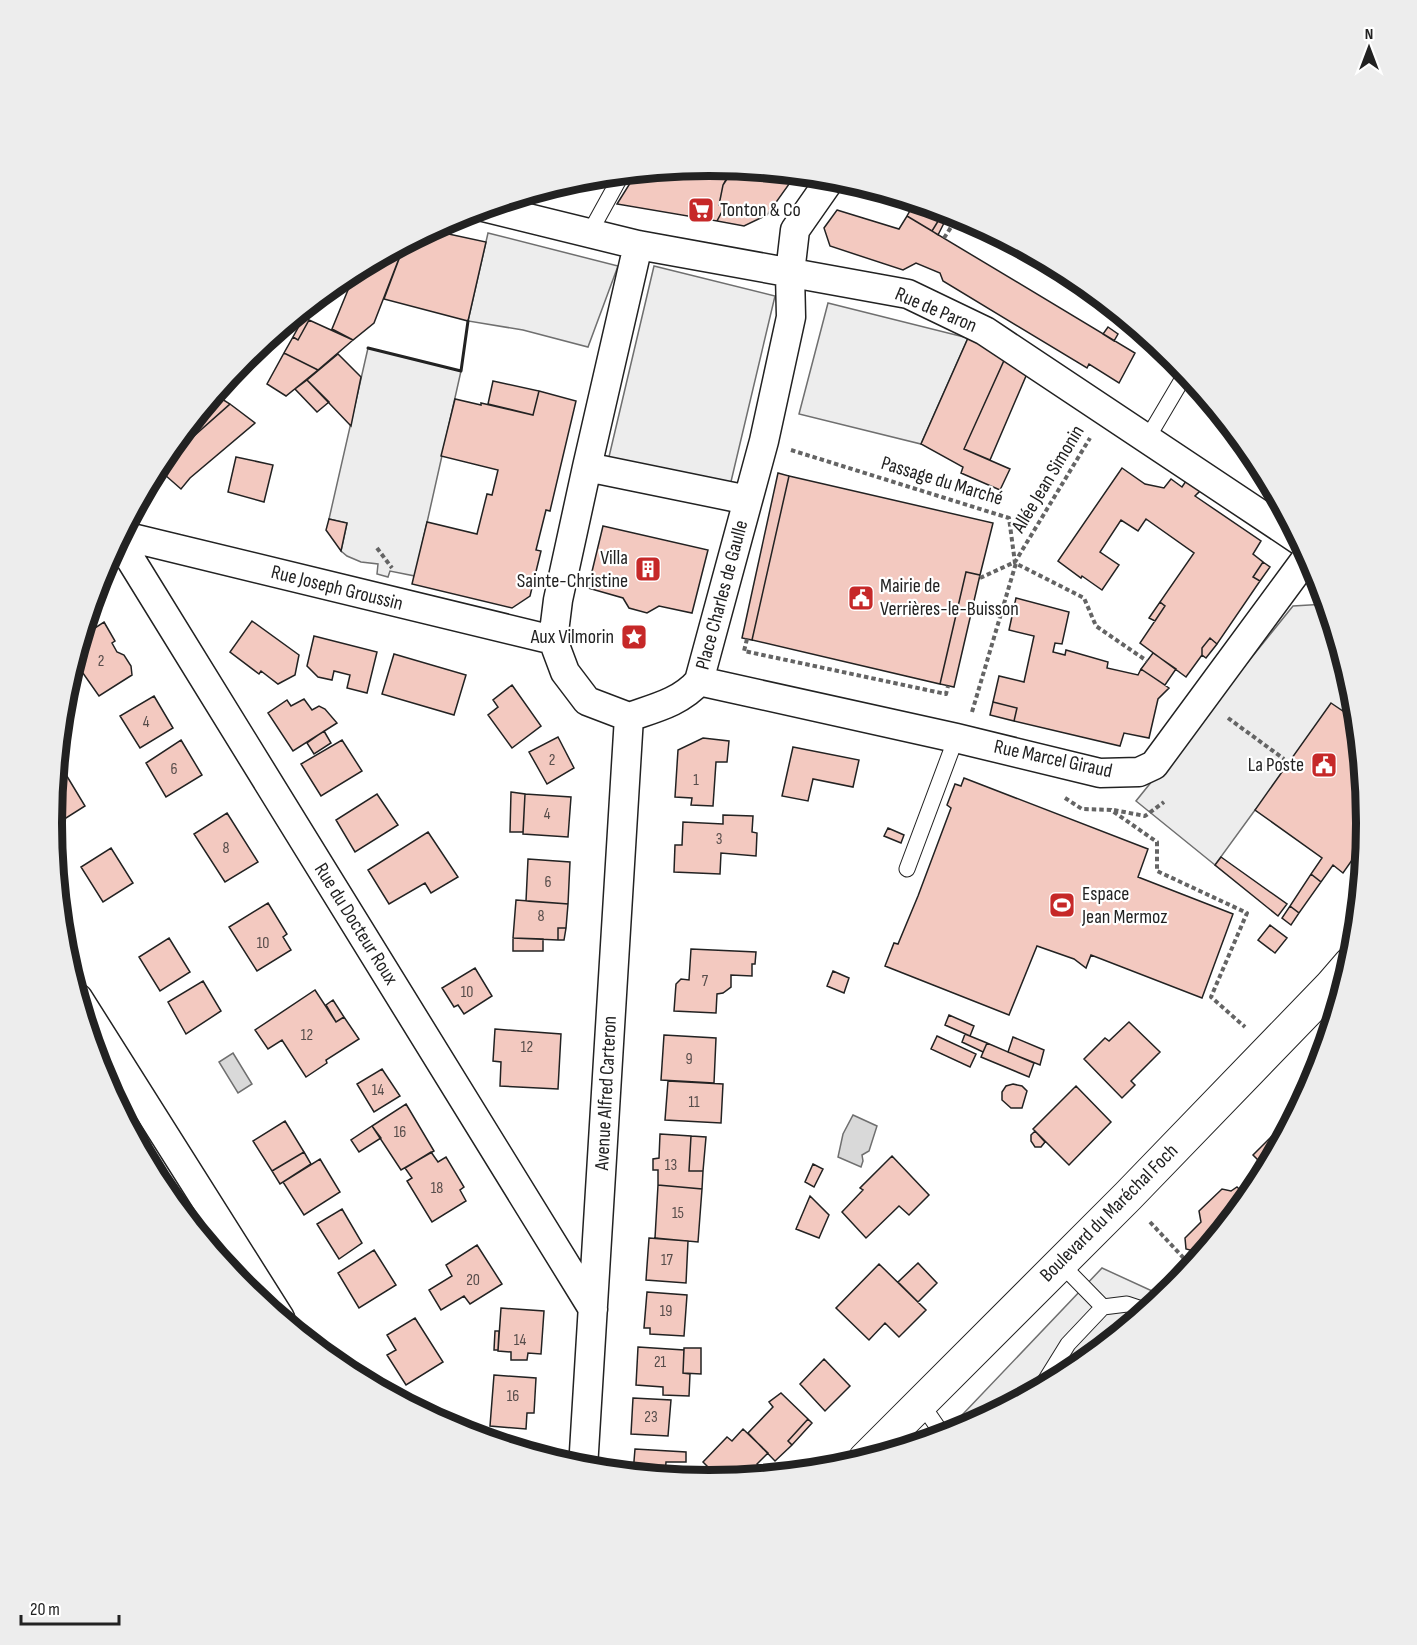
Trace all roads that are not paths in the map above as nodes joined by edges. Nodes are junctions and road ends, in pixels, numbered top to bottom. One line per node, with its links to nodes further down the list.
1 (618, 182): 4 (lane)
2 (825, 186): 6 (street, Place Charles de Gaulle)
3 (498, 211): 4 (street, Rue de Paron)
4 (590, 234): 5 (street, Rue de Paron)
5 (638, 245): 6 (street, Rue de Paron); 9 (street)
6 (790, 273): 8 (street, Rue de Paron); 10 (street, Place Charles de Gaulle)
7 (1181, 381): 8 (lane)
8 (1147, 439): 11 (street, Rue de Paron)
9 (587, 467): 10 (street); 15 (street)
10 (748, 500): 16 (street, Place Charles de Gaulle)
11 (1287, 532)
12 (127, 539): 15 (street, Rue Joseph Groussin)
13 (124, 545): 26 (street, Rue du Docteur Roux)
14 (1302, 565): 18 (street, Rue Marcel Giraud)
15 (554, 640): 17 (street)
16 (699, 681): 17 (street, Place Charles de Gaulle); 18 (street, Rue Marcel Giraud)
17 (629, 717): 26 (street, Avenue Alfred Carteron)
18 (960, 739): 19 (lane)
19 (907, 868)
20 (1336, 978): 22 (street, Boulevard du Maréchal Foch)
21 (94, 1023): 23 (street)
22 (1060, 1263): 24 (lane); 28 (street, Boulevard du Maréchal Foch)
23 (263, 1291)
24 (1103, 1307): 25 (lane); 27 (lane)
25 (1136, 1308)
26 (593, 1309): 31 (street, Avenue Alfred Carteron)
27 (1052, 1370)
28 (921, 1403): 29 (lane); 30 (street, Boulevard du Maréchal Foch)
29 (937, 1427)
30 (877, 1447)
31 (584, 1457)

